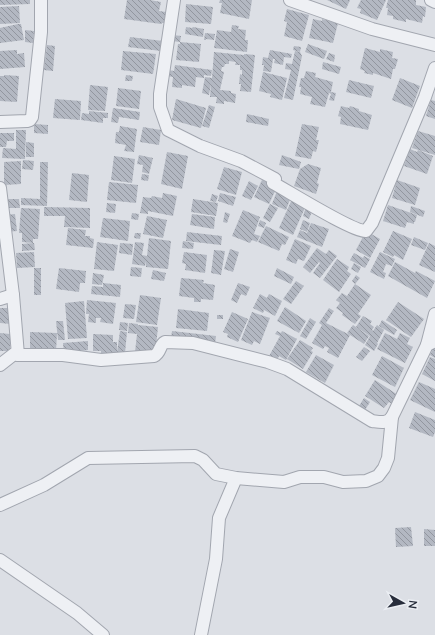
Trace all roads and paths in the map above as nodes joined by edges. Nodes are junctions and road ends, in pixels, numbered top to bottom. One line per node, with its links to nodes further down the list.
1 (41, 0): 8 (street)
2 (174, 0): 7 (street)
3 (290, 0): 6 (street)
4 (431, 0): 5 (street)
5 (435, 2)
6 (435, 45)
7 (435, 68)
8 (0, 122)
9 (0, 188): 10 (street)
10 (13, 295): 11 (street); 14 (street)
11 (0, 300)
12 (435, 314): 13 (street)
13 (431, 343): 16 (street)
14 (18, 356): 15 (street); 16 (street)
15 (0, 365)
16 (392, 417): 17 (street)
17 (236, 478): 18 (street); 21 (street)
18 (0, 505)
19 (0, 560): 20 (street)
20 (103, 635)
21 (201, 635)

